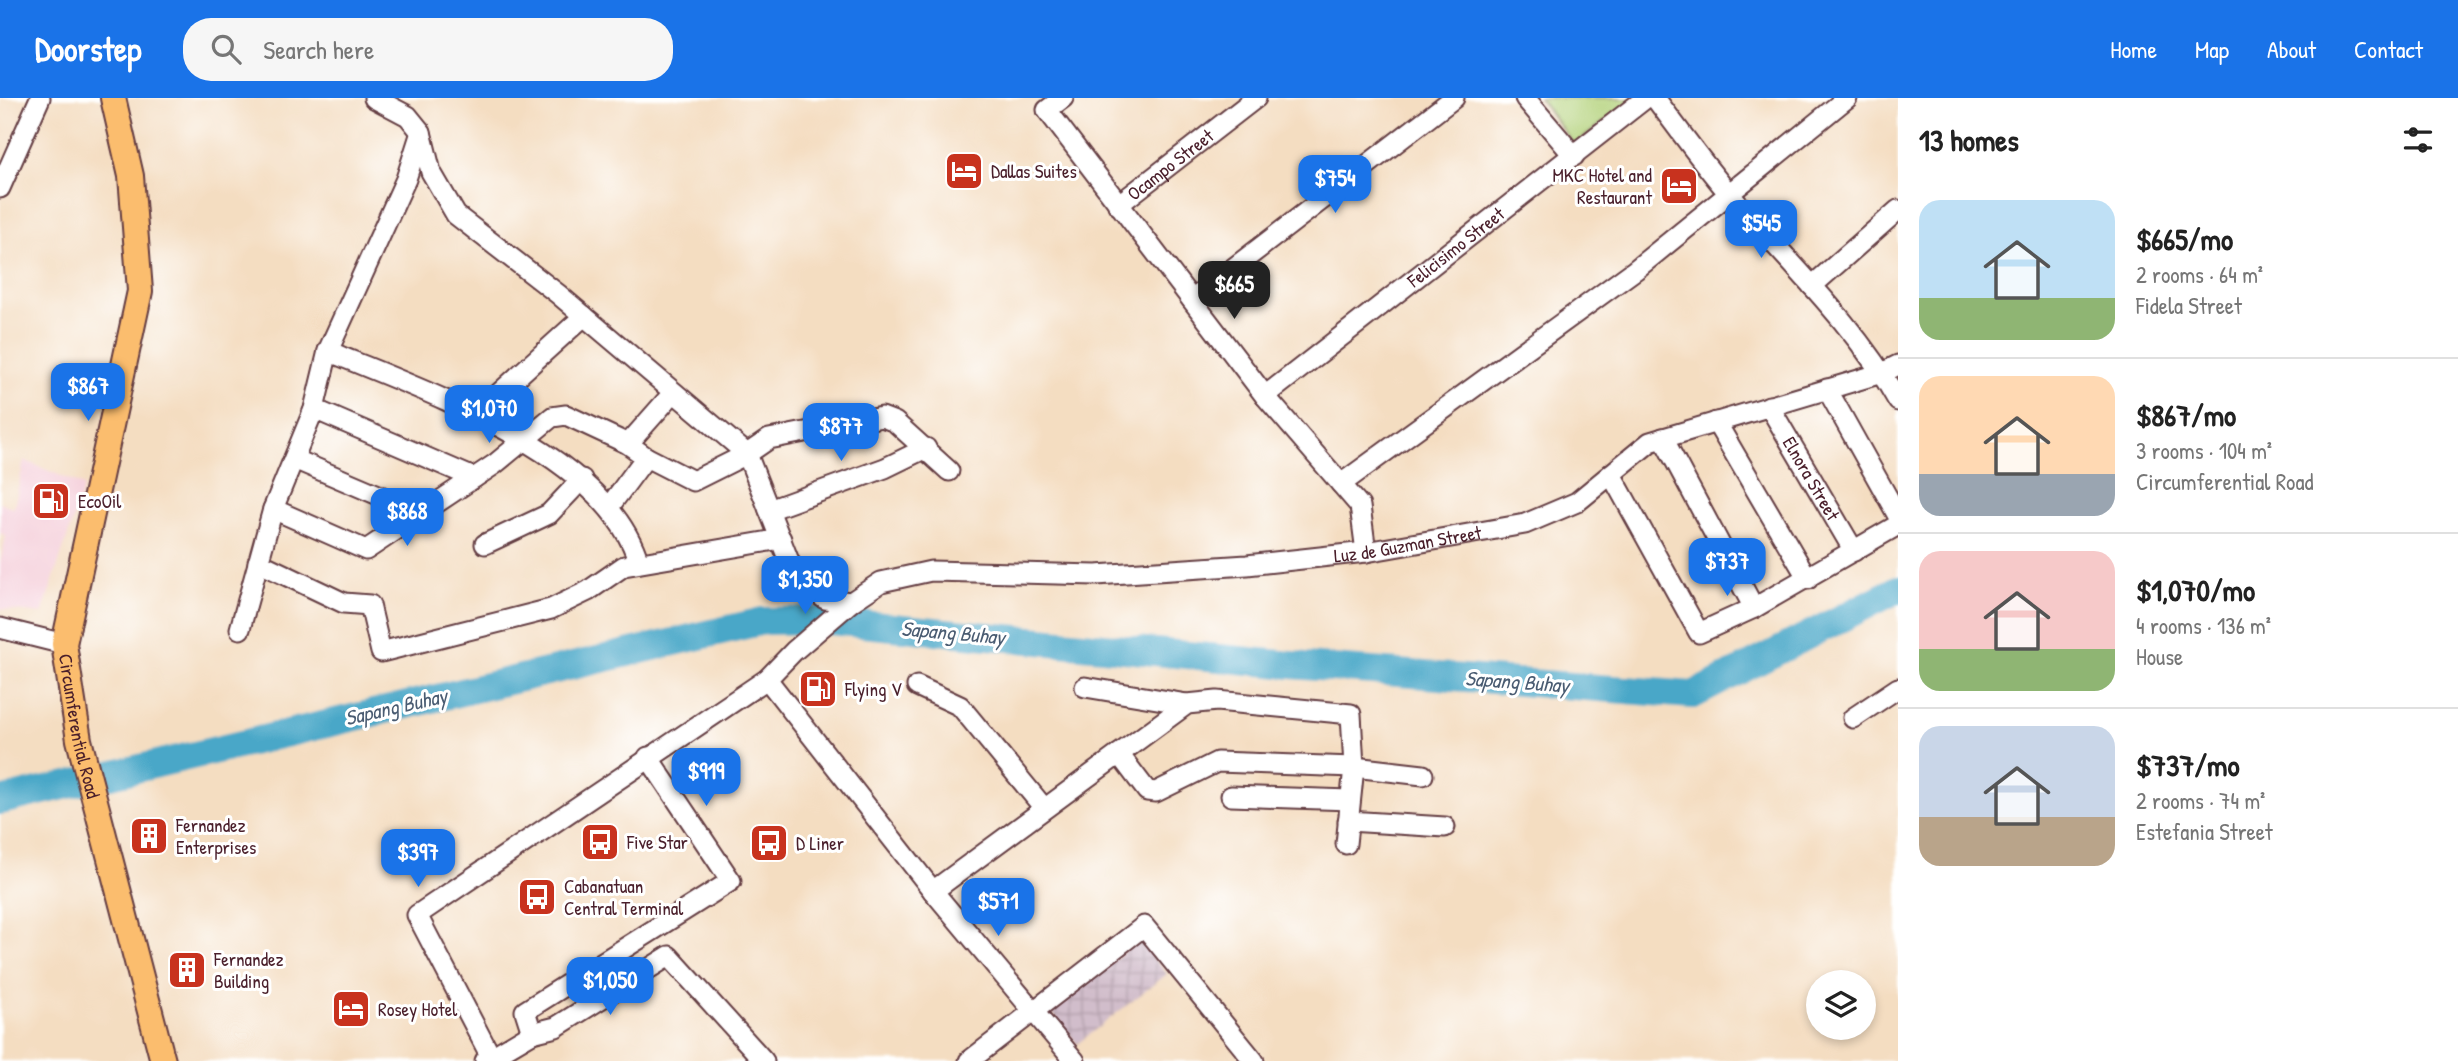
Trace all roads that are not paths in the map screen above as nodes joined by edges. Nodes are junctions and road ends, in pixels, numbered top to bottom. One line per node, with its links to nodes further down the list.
1 (40, 98): 15 (street)
2 (113, 98): 61 (main road, Circumferential Road)
3 (374, 98): 12 (street)
4 (416, 98): 12 (street)
5 (1256, 98): 17 (street, Ocampo Street)
6 (1454, 98): 20 (street)
7 (1525, 98): 14 (street)
8 (1646, 98): 14 (street, Felicisimo Street)
9 (1655, 98): 16 (street)
10 (1847, 98): 16 (street)
11 (1055, 104): 17 (street)
12 (408, 116): 13 (street)
13 (421, 132): 21 (street); 22 (street)
14 (1574, 156): 26 (street, Felicisimo Street)
15 (0, 188)
16 (1729, 194): 19 (street); 43 (street)
17 (1118, 205): 20 (street)
18 (1898, 210): 19 (street)
19 (1812, 286): 23 (street)
20 (1192, 300): 26 (street)
21 (584, 316): 25 (street); 30 (street)
22 (328, 351): 29 (street); 30 (street)
23 (1890, 369): 24 (street, Luz de Guzman Street); 27 (street)
24 (1827, 389): 28 (street, Luz de Guzman Street); 48 (street)
25 (673, 393): 34 (street); 36 (street)
26 (1265, 396): 43 (street)
27 (1898, 401)
28 (1769, 406): 31 (street, Luz de Guzman Street); 52 (street, Elnora Street)
29 (314, 409): 38 (street); 41 (street)
30 (470, 411): 33 (street)
31 (1716, 422): 32 (street, Luz de Guzman Street); 56 (street)
32 (1663, 438): 40 (street, Luz de Guzman Street); 58 (street)
33 (521, 441): 34 (street); 41 (street); 42 (street)
34 (628, 443): 37 (street)
35 (926, 448): 36 (street); 39 (street); 46 (street)
36 (747, 454): 37 (street); 46 (street)
37 (646, 457): 44 (street)
38 (294, 459): 45 (street); 47 (street)
39 (949, 471)
40 (1611, 474): 53 (street, Luz de Guzman Street); 58 (street)
41 (474, 478): 47 (street)
42 (582, 479): 44 (street); 51 (street)
43 (1341, 484): 53 (street)
44 (609, 507): 55 (street)
45 (273, 509): 47 (street); 54 (street)
46 (769, 510): 50 (street)
47 (423, 514)
48 (1898, 516)
49 (1898, 525): 52 (street)
50 (781, 539): 55 (street); 57 (street)
51 (485, 544)
52 (1854, 551): 56 (street)
53 (1366, 552): 57 (street, Luz de Guzman Street)
54 (258, 562): 55 (street); 60 (street)
55 (639, 563)
56 (1808, 579): 58 (street)
57 (846, 607): 62 (street)
58 (1754, 608)
59 (0, 628): 61 (street)
60 (240, 629)
61 (64, 644): 82 (main road, Circumferential Road)
62 (767, 679): 69 (street); 78 (street)
63 (917, 686): 74 (street)
64 (1085, 687): 66 (street)
65 (1898, 688): 67 (street)
66 (1187, 704): 68 (street); 70 (street)
67 (1853, 718)
68 (1119, 754): 70 (street); 74 (street)
69 (648, 757): 80 (street); 81 (street)
70 (1354, 767): 71 (street); 73 (street)
71 (1423, 775)
72 (1231, 796): 73 (street)
73 (1350, 800): 75 (street)
74 (1044, 808): 78 (street)
75 (1348, 821): 76 (street); 77 (street)
76 (1445, 827)
77 (1346, 844)
78 (933, 891): 79 (street)
79 (1032, 1010): 84 (street); 85 (street); 86 (street)
80 (532, 1032): 81 (street); 83 (street)
81 (488, 1059)
82 (163, 1061)
83 (764, 1061)
84 (969, 1061)
85 (1075, 1061)
86 (1254, 1061)

